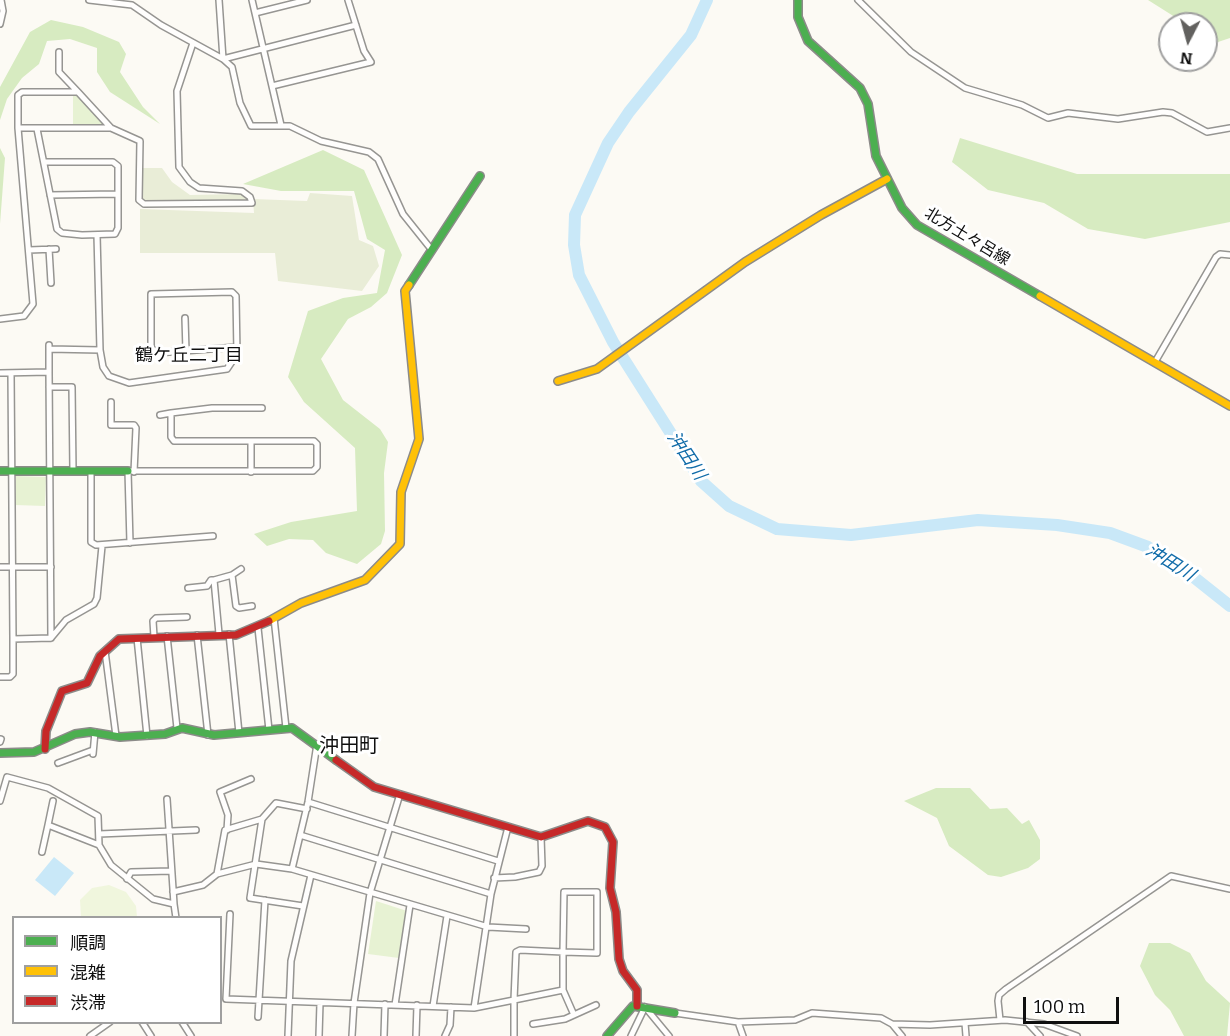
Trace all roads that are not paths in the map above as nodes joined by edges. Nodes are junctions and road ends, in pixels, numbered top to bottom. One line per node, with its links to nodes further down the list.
1 (2, 0): 12 (street)
2 (89, 0): 3 (street)
3 (95, 0): 14 (street)
4 (219, 0): 17 (street)
5 (252, 0): 11 (street)
6 (307, 0): 10 (street)
7 (348, 0): 13 (street)
8 (798, 0): 27 (street, 北方土々呂線)
9 (858, 0): 23 (street)
10 (294, 2): 11 (street)
11 (255, 14): 15 (street)
12 (0, 24)
13 (356, 25): 15 (street); 18 (street)
14 (193, 43): 17 (street); 22 (street)
15 (263, 49): 17 (street); 18 (street)
16 (59, 52): 19 (street)
17 (223, 59): 20 (street)
18 (272, 86): 20 (street)
19 (78, 92): 21 (street); 22 (street)
20 (281, 125): 33 (street)
21 (18, 128): 24 (street); 34 (street)
22 (111, 128): 24 (street)
23 (1230, 128)
24 (37, 129): 25 (street)
25 (44, 162): 28 (street); 29 (street)
26 (480, 176): 33 (street)
27 (887, 179): 44 (street, 北方土々呂線); 48 (street)
28 (118, 194): 29 (street); 30 (street)
29 (50, 195): 30 (street)
30 (97, 235): 42 (street)
31 (49, 249): 32 (street); 34 (street); 36 (street)
32 (56, 249)
33 (431, 249): 75 (street)
34 (29, 250): 40 (street)
35 (1230, 255): 44 (street)
36 (51, 283)
37 (143, 294): 38 (street)
38 (151, 294): 41 (street); 43 (street)
39 (185, 318): 43 (street)
40 (0, 320)
41 (237, 347): 42 (street); 43 (street)
42 (100, 350): 45 (street)
43 (186, 351)
44 (1155, 362): 51 (street, 北方土々呂線)
45 (49, 372): 47 (street); 49 (street)
46 (0, 373): 47 (street)
47 (11, 373): 57 (street)
48 (558, 381)
49 (49, 387): 58 (street); 59 (street)
50 (111, 402): 61 (street)
51 (1230, 406)
52 (262, 408): 53 (street)
53 (171, 413): 54 (street); 55 (street)
54 (160, 415)
55 (251, 442): 62 (street); 62 (street)
56 (0, 471): 57 (street)
57 (12, 471): 58 (street); 67 (street)
58 (50, 471): 59 (street); 68 (street)
59 (73, 471): 60 (street)
60 (91, 471): 61 (street); 65 (street)
61 (131, 471): 62 (street); 64 (street)
62 (251, 472)
63 (213, 536): 64 (street)
64 (130, 543): 65 (street)
65 (102, 546): 82 (street)
66 (0, 567): 67 (street)
67 (12, 567): 68 (street); 84 (street)
68 (51, 567): 82 (street)
69 (242, 569): 70 (street)
70 (232, 575): 71 (street); 73 (street)
71 (214, 580): 72 (street); 77 (street)
72 (188, 588)
73 (252, 606)
74 (187, 617): 81 (street)
75 (274, 618): 76 (street); 88 (street)
76 (258, 628): 78 (street); 89 (street)
77 (219, 634): 78 (street); 79 (street)
78 (229, 634): 91 (street)
79 (197, 635): 80 (street); 92 (street)
80 (167, 636): 81 (street); 87 (street)
81 (154, 637): 83 (street)
82 (51, 638): 84 (street)
83 (137, 638): 85 (street); 94 (street)
84 (13, 639): 86 (street)
85 (105, 651): 93 (street); 96 (street)
86 (0, 677)
87 (177, 728): 92 (street); 94 (street)
88 (286, 728): 89 (street); 95 (street)
89 (269, 730): 91 (street)
90 (95, 732): 93 (street); 96 (street); 98 (street)
91 (239, 733): 92 (street)
92 (208, 735)
93 (116, 736): 94 (street)
94 (147, 736)
95 (317, 744): 102 (street); 106 (street)
96 (45, 749): 97 (street)
97 (0, 753)
98 (58, 763)
99 (0, 774): 100 (street)
100 (7, 777): 104 (street); 115 (street)
101 (251, 778): 113 (street)
102 (400, 794): 110 (street); 111 (street)
103 (167, 799): 114 (street)
104 (0, 801)
105 (53, 801): 109 (street)
106 (308, 802): 107 (street); 111 (street)
107 (307, 809): 108 (street); 116 (street)
108 (262, 819): 113 (street); 122 (street)
109 (48, 825): 118 (street); 119 (street)
110 (508, 827): 117 (street); 121 (street)
111 (389, 828): 120 (street); 121 (street)
112 (196, 830): 114 (street)
113 (227, 830): 125 (street)
114 (169, 831): 115 (street); 124 (street)
115 (99, 834): 118 (street)
116 (300, 835): 120 (street); 123 (street)
117 (541, 837): 127 (street); 154 (street)
118 (99, 845): 128 (street)
119 (42, 852)
120 (379, 860): 131 (street); 132 (street)
121 (498, 861): 127 (street)
122 (256, 864): 123 (street); 125 (street); 133 (street)
123 (292, 869): 126 (street)
124 (171, 871): 128 (street); 130 (street)
125 (217, 874): 130 (street)
126 (311, 874): 131 (street); 136 (street)
127 (494, 878): 132 (street)
128 (127, 879): 134 (street)
129 (1230, 889): 161 (street)
130 (173, 892): 134 (street)
131 (370, 893): 135 (street); 148 (street)
132 (491, 894): 140 (street)
133 (265, 900): 136 (street); 144 (street)
134 (174, 904): 138 (street)
135 (410, 905): 139 (street); 150 (street)
136 (303, 906): 146 (street)
137 (230, 914): 144 (street)
138 (176, 916)
139 (447, 916): 140 (street); 153 (street)
140 (485, 927): 141 (street); 157 (street)
141 (526, 929)
142 (563, 952): 142 (street); 143 (street); 145 (street)
143 (563, 990): 145 (street); 159 (street)
144 (258, 1000): 146 (street); 160 (street)
145 (514, 1000): 157 (street); 175 (street)
146 (289, 1001): 147 (street); 169 (street)
147 (320, 1003): 148 (street); 170 (street)
148 (354, 1003): 149 (street); 171 (street)
149 (385, 1004): 150 (street); 172 (street)
150 (395, 1005): 151 (street)
151 (417, 1005): 153 (street); 173 (street)
152 (596, 1005): 159 (street)
153 (434, 1006): 155 (street)
154 (637, 1006): 156 (street); 176 (street)
155 (451, 1007): 157 (street); 174 (street)
156 (645, 1007): 158 (street); 177 (street); 178 (street)
157 (474, 1008)
158 (675, 1013): 162 (street)
159 (574, 1015): 165 (street)
160 (258, 1017)
161 (1000, 1020): 163 (street); 164 (street)
162 (738, 1022): 166 (street); 179 (street)
163 (1027, 1022): 182 (street); 183 (street)
164 (965, 1023): 166 (street); 181 (street)
165 (533, 1024)
166 (892, 1024): 180 (street)
167 (99, 1034): 168 (street)
168 (90, 1036)
169 (288, 1036)
170 (319, 1036)
171 (352, 1036)
172 (384, 1036)
173 (416, 1036)
174 (445, 1036)
175 (514, 1036)
176 (607, 1036)
177 (631, 1036)
178 (669, 1036)
179 (743, 1036)
180 (902, 1036)
181 (966, 1036)
182 (1040, 1036)
183 (1077, 1036)

